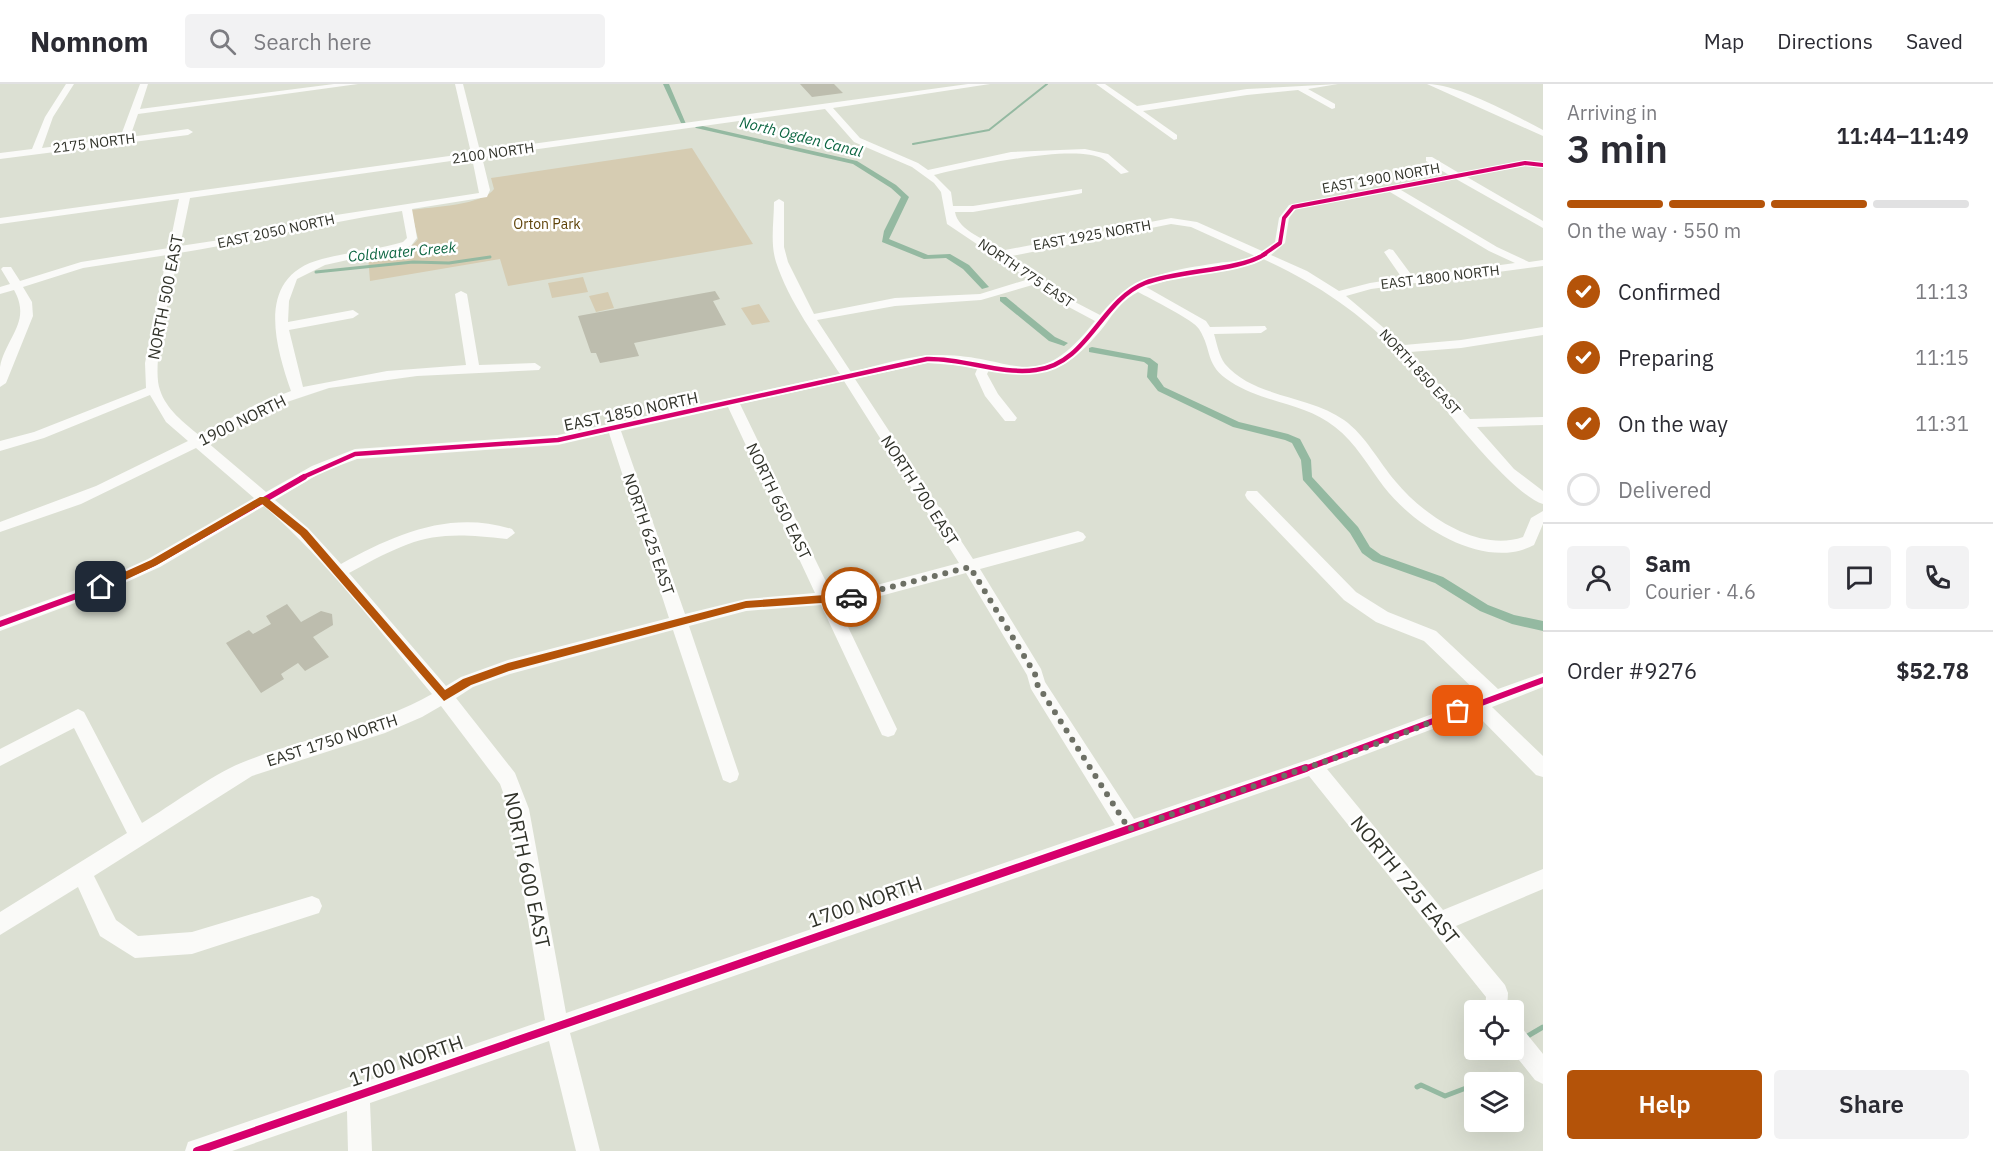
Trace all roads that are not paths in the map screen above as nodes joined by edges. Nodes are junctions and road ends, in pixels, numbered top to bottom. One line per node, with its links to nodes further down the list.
1 (70, 84): 20 (street)
2 (144, 84): 15 (street)
3 (354, 84): 11 (street)
4 (459, 84): 22 (street)
5 (981, 84): 12 (street, 2100 NORTH)
6 (1100, 84): 14 (street)
7 (1334, 84): 9 (street)
8 (1431, 84): 17 (street)
9 (1302, 89): 13 (street); 14 (street)
10 (233, 91): 11 (street)
11 (231, 100): 15 (street)
12 (827, 106): 22 (street, 2100 NORTH); 26 (street, NORTH 775 EAST)
13 (1332, 106)
14 (1137, 109): 18 (street)
15 (134, 112): 19 (street)
16 (188, 132): 19 (street, 2175 NORTH)
17 (1543, 133)
18 (1174, 137)
19 (124, 140): 20 (street, 2175 NORTH)
20 (36, 151): 21 (street, 2175 NORTH)
21 (0, 156)
22 (476, 156): 30 (street, 2100 NORTH); 32 (street, EAST 2050 NORTH)
23 (1428, 159): 27 (street)
24 (1540, 164): 27 (street, EAST 1900 NORTH)
25 (1124, 172): 26 (street)
26 (928, 173): 33 (street, NORTH 775 EAST)
27 (1460, 176): 28 (street, EAST 1900 NORTH); 35 (street)
28 (1391, 188): 42 (street, EAST 1900 NORTH); 44 (street)
29 (1078, 191): 33 (street)
30 (185, 195): 36 (street, 2100 NORTH); 39 (street, NORTH 500 EAST)
31 (779, 202): 55 (street, NORTH 700 EAST)
32 (406, 208): 39 (street, EAST 2050 NORTH); 57 (street)
33 (948, 209): 41 (street, NORTH 775 EAST)
34 (1543, 211): 35 (street)
35 (1526, 215): 38 (street)
36 (0, 221)
37 (1183, 222): 41 (street, EAST 1925 NORTH); 42 (street, NORTH 850 EAST)
38 (1543, 225)
39 (175, 251): 49 (street, EAST 2050 NORTH); 67 (street, NORTH 500 EAST)
40 (1389, 252): 48 (street)
41 (1003, 254): 47 (street, NORTH 775 EAST)
42 (1262, 256): 50 (street, EAST 1850 NORTH); 53 (street, NORTH 850 EAST)
43 (1543, 263): 44 (street, EAST 1800 NORTH)
44 (1529, 266): 46 (street); 48 (street, EAST 1800 NORTH)
45 (7, 269): 49 (street)
46 (1543, 272)
47 (1037, 280): 55 (street); 56 (street, NORTH 775 EAST)
48 (1410, 281): 53 (street, EAST 1800 NORTH)
49 (15, 285): 51 (street, EAST 2050 NORTH); 66 (street)
50 (1138, 287): 56 (street, EAST 1850 NORTH); 59 (street)
51 (0, 291)
52 (461, 294): 64 (street)
53 (1337, 295): 61 (street, NORTH 850 EAST)
54 (352, 314): 57 (street)
55 (810, 318): 65 (street, NORTH 700 EAST)
56 (1102, 320): 62 (street, EAST 1850 NORTH)
57 (283, 327): 68 (street)
58 (1261, 329): 59 (street)
59 (1208, 331): 79 (street)
60 (1543, 331): 61 (street)
61 (1401, 349): 72 (street, NORTH 850 EAST)
62 (985, 365): 65 (street, EAST 1850 NORTH); 70 (street)
63 (535, 367): 64 (street, 1900 NORTH)
64 (472, 370): 68 (street, 1900 NORTH)
65 (849, 378): 69 (street, EAST 1850 NORTH); 83 (street, NORTH 700 EAST)
66 (0, 383)
67 (153, 390): 74 (street, NORTH 500 EAST); 75 (street)
68 (298, 393): 74 (street, 1900 NORTH)
69 (733, 403): 73 (street, EAST 1850 NORTH); 85 (street, NORTH 650 EAST)
70 (1010, 418)
71 (1543, 421): 72 (street)
72 (1466, 423): 77 (street, NORTH 850 EAST)
73 (614, 429): 78 (street, EAST 1850 NORTH); 86 (street, NORTH 625 EAST)
74 (198, 442): 78 (street, NORTH 500 EAST); 80 (street, 1900 NORTH)
75 (0, 446)
76 (1251, 495): 90 (street)
77 (1543, 499)
78 (263, 500): 84 (street, NORTH 500 EAST); 87 (street, EAST 1850 NORTH)
79 (1543, 516)
80 (0, 527)
81 (507, 532): 84 (street)
82 (1078, 537): 83 (street, EAST 1750 NORTH)
83 (970, 567): 85 (street, EAST 1750 NORTH); 96 (street, NORTH 700 EAST)
84 (339, 572): 89 (street, NORTH 600 EAST)
85 (827, 600): 86 (street, EAST 1750 NORTH); 91 (street, NORTH 650 EAST)
86 (679, 622): 89 (street, EAST 1750 NORTH); 95 (street, NORTH 625 EAST)
87 (0, 624)
88 (1543, 680): 90 (street, 1700 NORTH)
89 (444, 696): 97 (street, EAST 1750 NORTH); 104 (street, NORTH 600 EAST)
90 (1486, 700): 93 (street, 1700 NORTH); 94 (street)
91 (888, 729)
92 (0, 758): 97 (street)
93 (1313, 766): 96 (street, 1700 NORTH); 101 (street, NORTH 725 EAST)
94 (1543, 769)
95 (730, 774)
96 (1129, 829): 104 (street, 1700 NORTH)
97 (138, 835): 98 (street, EAST 1750 NORTH)
98 (81, 872): 100 (street); 102 (street, EAST 1750 NORTH)
99 (1543, 879): 101 (street)
100 (312, 906)
101 (1439, 922): 103 (street, NORTH 725 EAST)
102 (0, 924)
103 (1496, 1000)
104 (557, 1026): 107 (street, 1700 NORTH); 110 (street, NORTH 600 EAST)
105 (1524, 1048): 106 (street)
106 (1543, 1072)
107 (358, 1096): 108 (street, 1700 NORTH); 109 (street)
108 (197, 1151)
109 (360, 1151)
110 (588, 1151)

